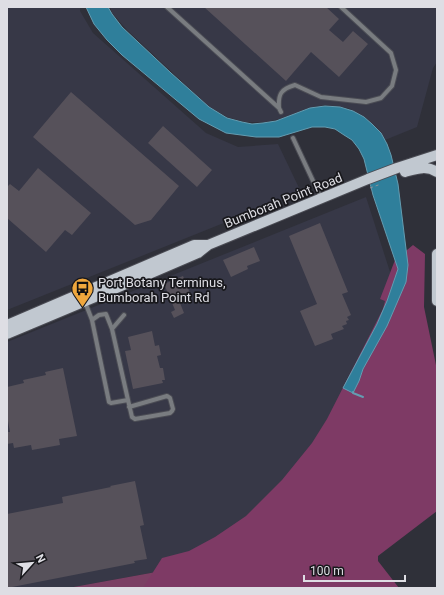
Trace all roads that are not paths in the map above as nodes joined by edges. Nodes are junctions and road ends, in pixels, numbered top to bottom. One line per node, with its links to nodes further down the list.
1 (167, 7): 2 (lane)
2 (341, 7)
3 (293, 138): 7 (lane)
4 (437, 155): 5 (main road, Bumborah Point Road)
5 (397, 171): 6 (main road, Bumborah Point Road); 7 (main road, Bumborah Point Road)
6 (437, 172)
7 (322, 198): 8 (main road, Bumborah Point Road)
8 (208, 245): 11 (main road, Bumborah Point Road); 14 (main road, Bumborah Point Road)
9 (437, 254): 10 (main road)
10 (437, 301)
11 (85, 302): 13 (lane); 16 (main road, Bumborah Point Road)
12 (124, 315): 15 (lane)
13 (92, 320): 15 (lane); 17 (lane)
14 (7, 324)
15 (112, 328): 17 (lane)
16 (7, 334)
17 (128, 400): 18 (lane)
18 (129, 407): 18 (lane)

